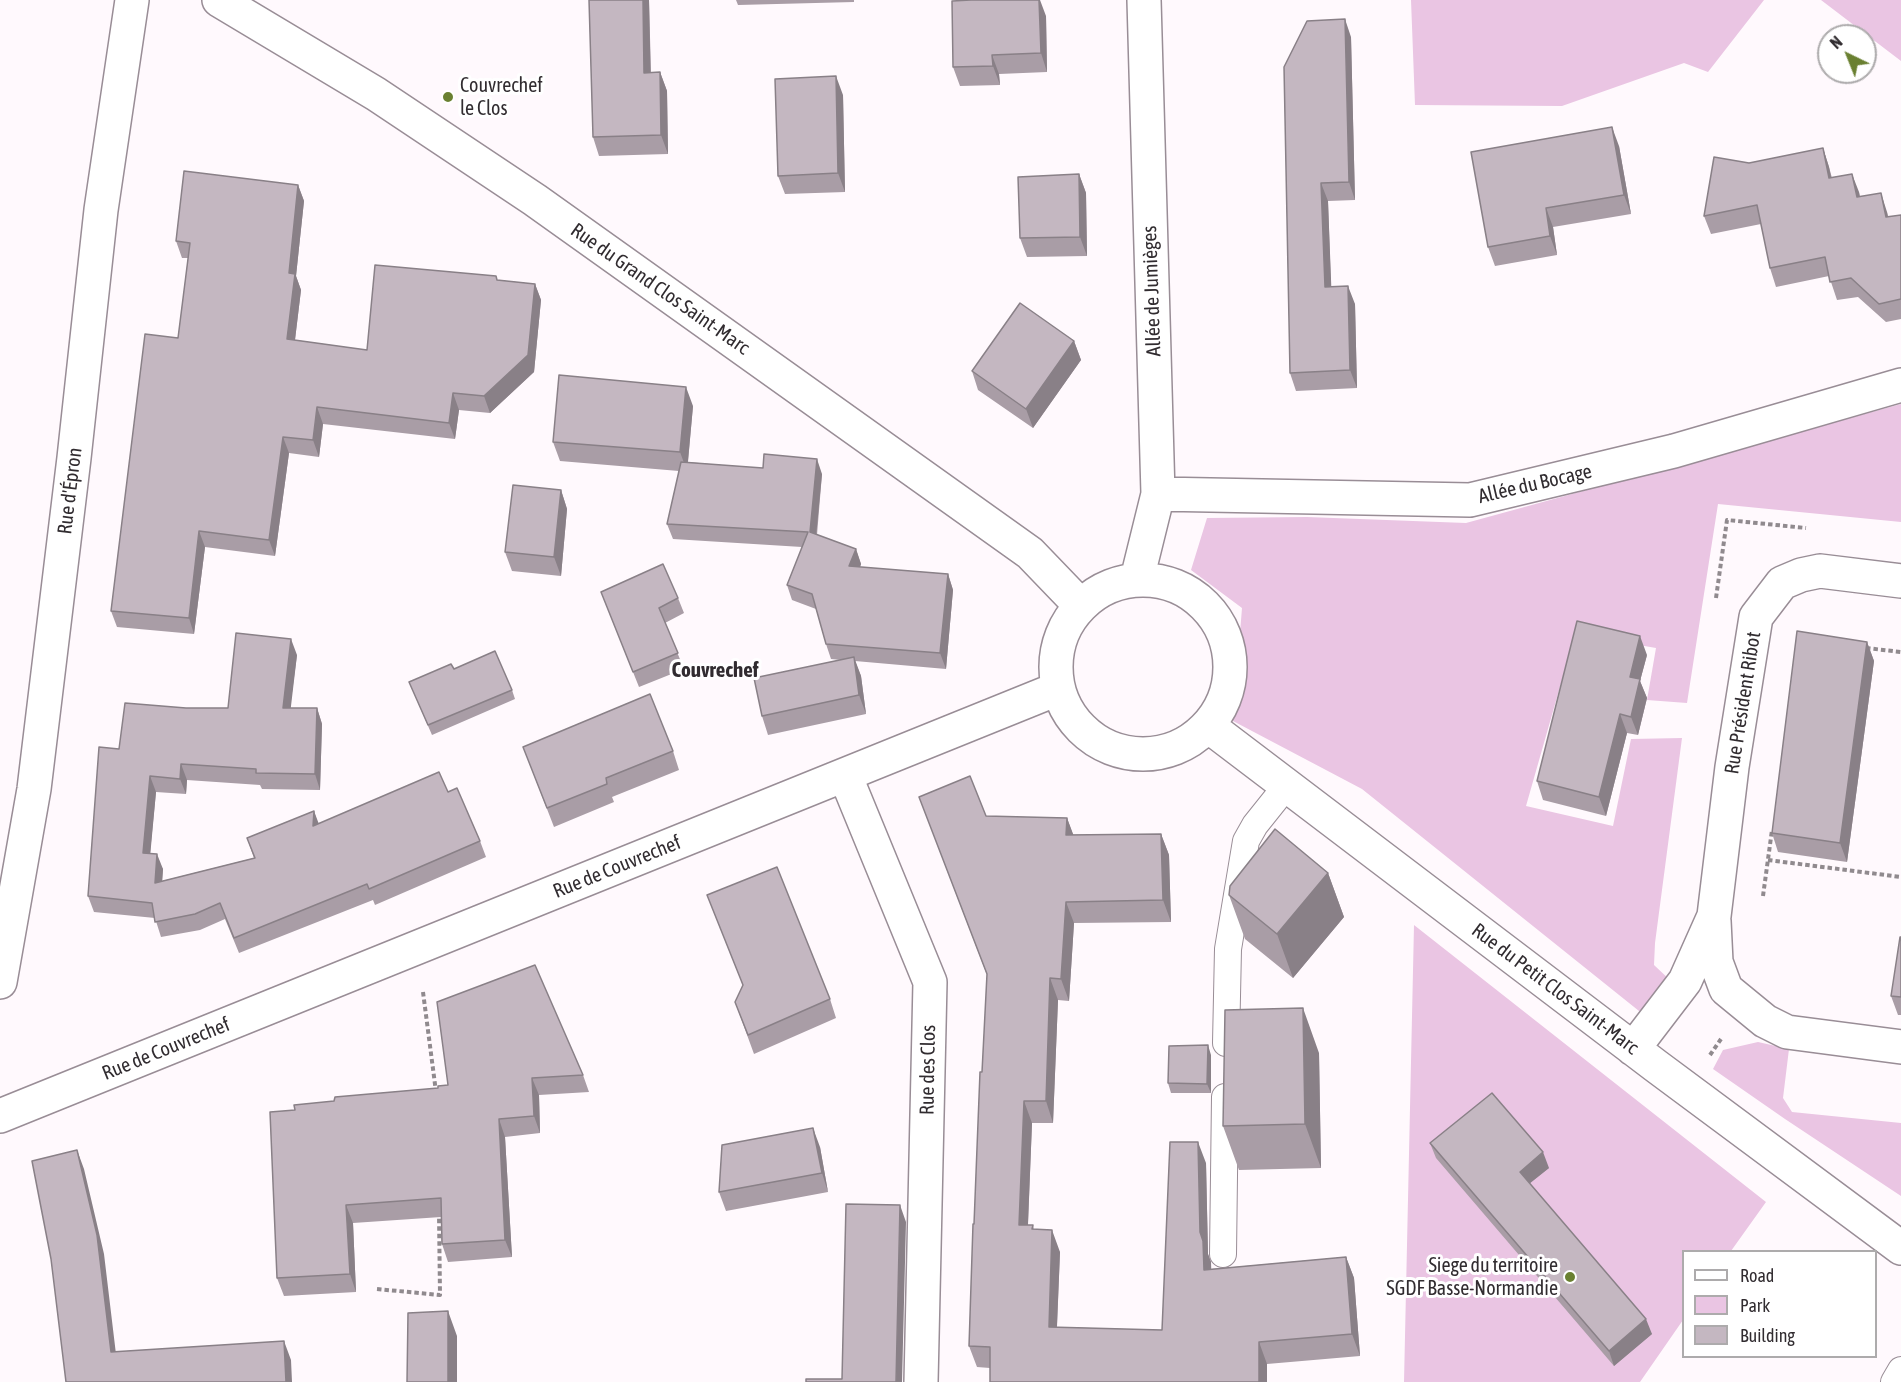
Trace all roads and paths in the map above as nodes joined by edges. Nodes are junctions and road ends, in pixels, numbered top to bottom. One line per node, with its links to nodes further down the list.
1 (132, 0): 21 (street, Rue d'Épron)
2 (219, 0): 8 (street, Rue du Grand Clos Saint-Marc)
3 (1144, 0): 5 (street, Allée de Jumièges)
4 (1901, 385): 5 (street, Allée du Bocage)
5 (1158, 494): 6 (street, Allée de Jumièges)
6 (1137, 579): 8 (street); 12 (street)
7 (1901, 581): 16 (street, Rue Président Ribot)
8 (1080, 606): 11 (street)
9 (1855, 646): 10 (path)
10 (1901, 652)
11 (1057, 689): 12 (street); 13 (street, Rue de Couvrechef)
12 (1211, 728): 14 (street, Rue du Petit Clos Saint-Marc)
13 (845, 775): 20 (street, Rue de Couvrechef); 31 (street, Rue des Clos)
14 (1287, 785): 23 (street, Rue du Petit Clos Saint-Marc); 28 (lane)
15 (1773, 827): 17 (path)
16 (1723, 855): 17 (path); 19 (street, Rue Président Ribot)
17 (1768, 861): 18 (path)
18 (1901, 877)
19 (1714, 916): 22 (street, Rue Président Ribot); 23 (street, Rue Président Ribot)
20 (417, 947): 24 (path); 25 (street, Rue de Couvrechef)
21 (0, 982)
22 (1901, 1047)
23 (1633, 1049): 27 (street, Rue du Petit Clos Saint-Marc)
24 (436, 1094)
25 (0, 1116)
26 (439, 1208): 29 (path)
27 (1901, 1248)
28 (1223, 1254)
29 (376, 1289)
30 (1901, 1370): 32 (lane)
31 (921, 1382)
32 (1894, 1382)

